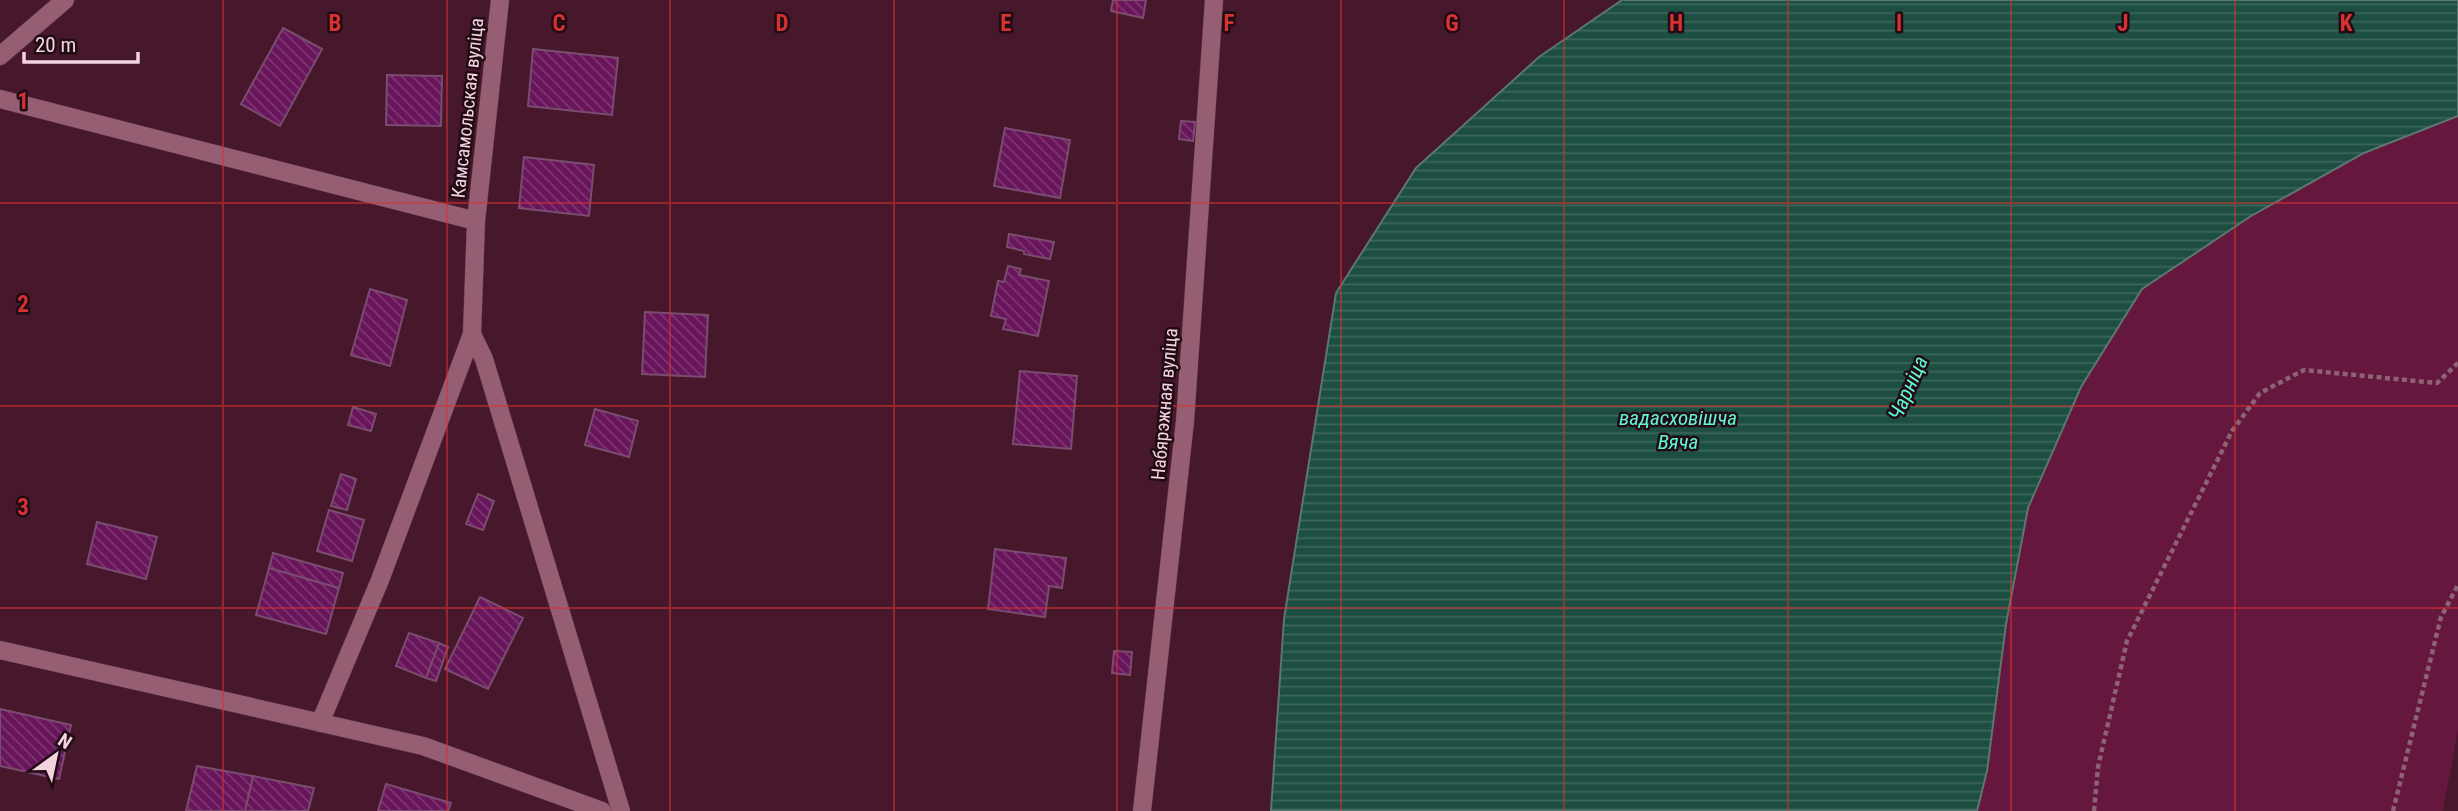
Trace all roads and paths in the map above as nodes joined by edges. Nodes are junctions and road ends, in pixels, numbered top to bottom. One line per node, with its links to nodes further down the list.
1 (65, 0): 4 (street)
2 (500, 0): 6 (street, Камсамольская вуліца)
3 (1214, 0): 14 (street, Набярэжная вуліца)
4 (0, 56)
5 (0, 99): 6 (street)
6 (476, 221): 7 (street, Камсамольская вуліца)
7 (472, 334): 11 (street); 13 (street)
8 (2458, 363): 15 (path)
9 (2458, 585): 16 (path)
10 (0, 650): 11 (street)
11 (320, 723): 12 (street)
12 (602, 811)
13 (621, 811)
14 (1142, 811)
15 (2094, 811)
16 (2393, 811)

